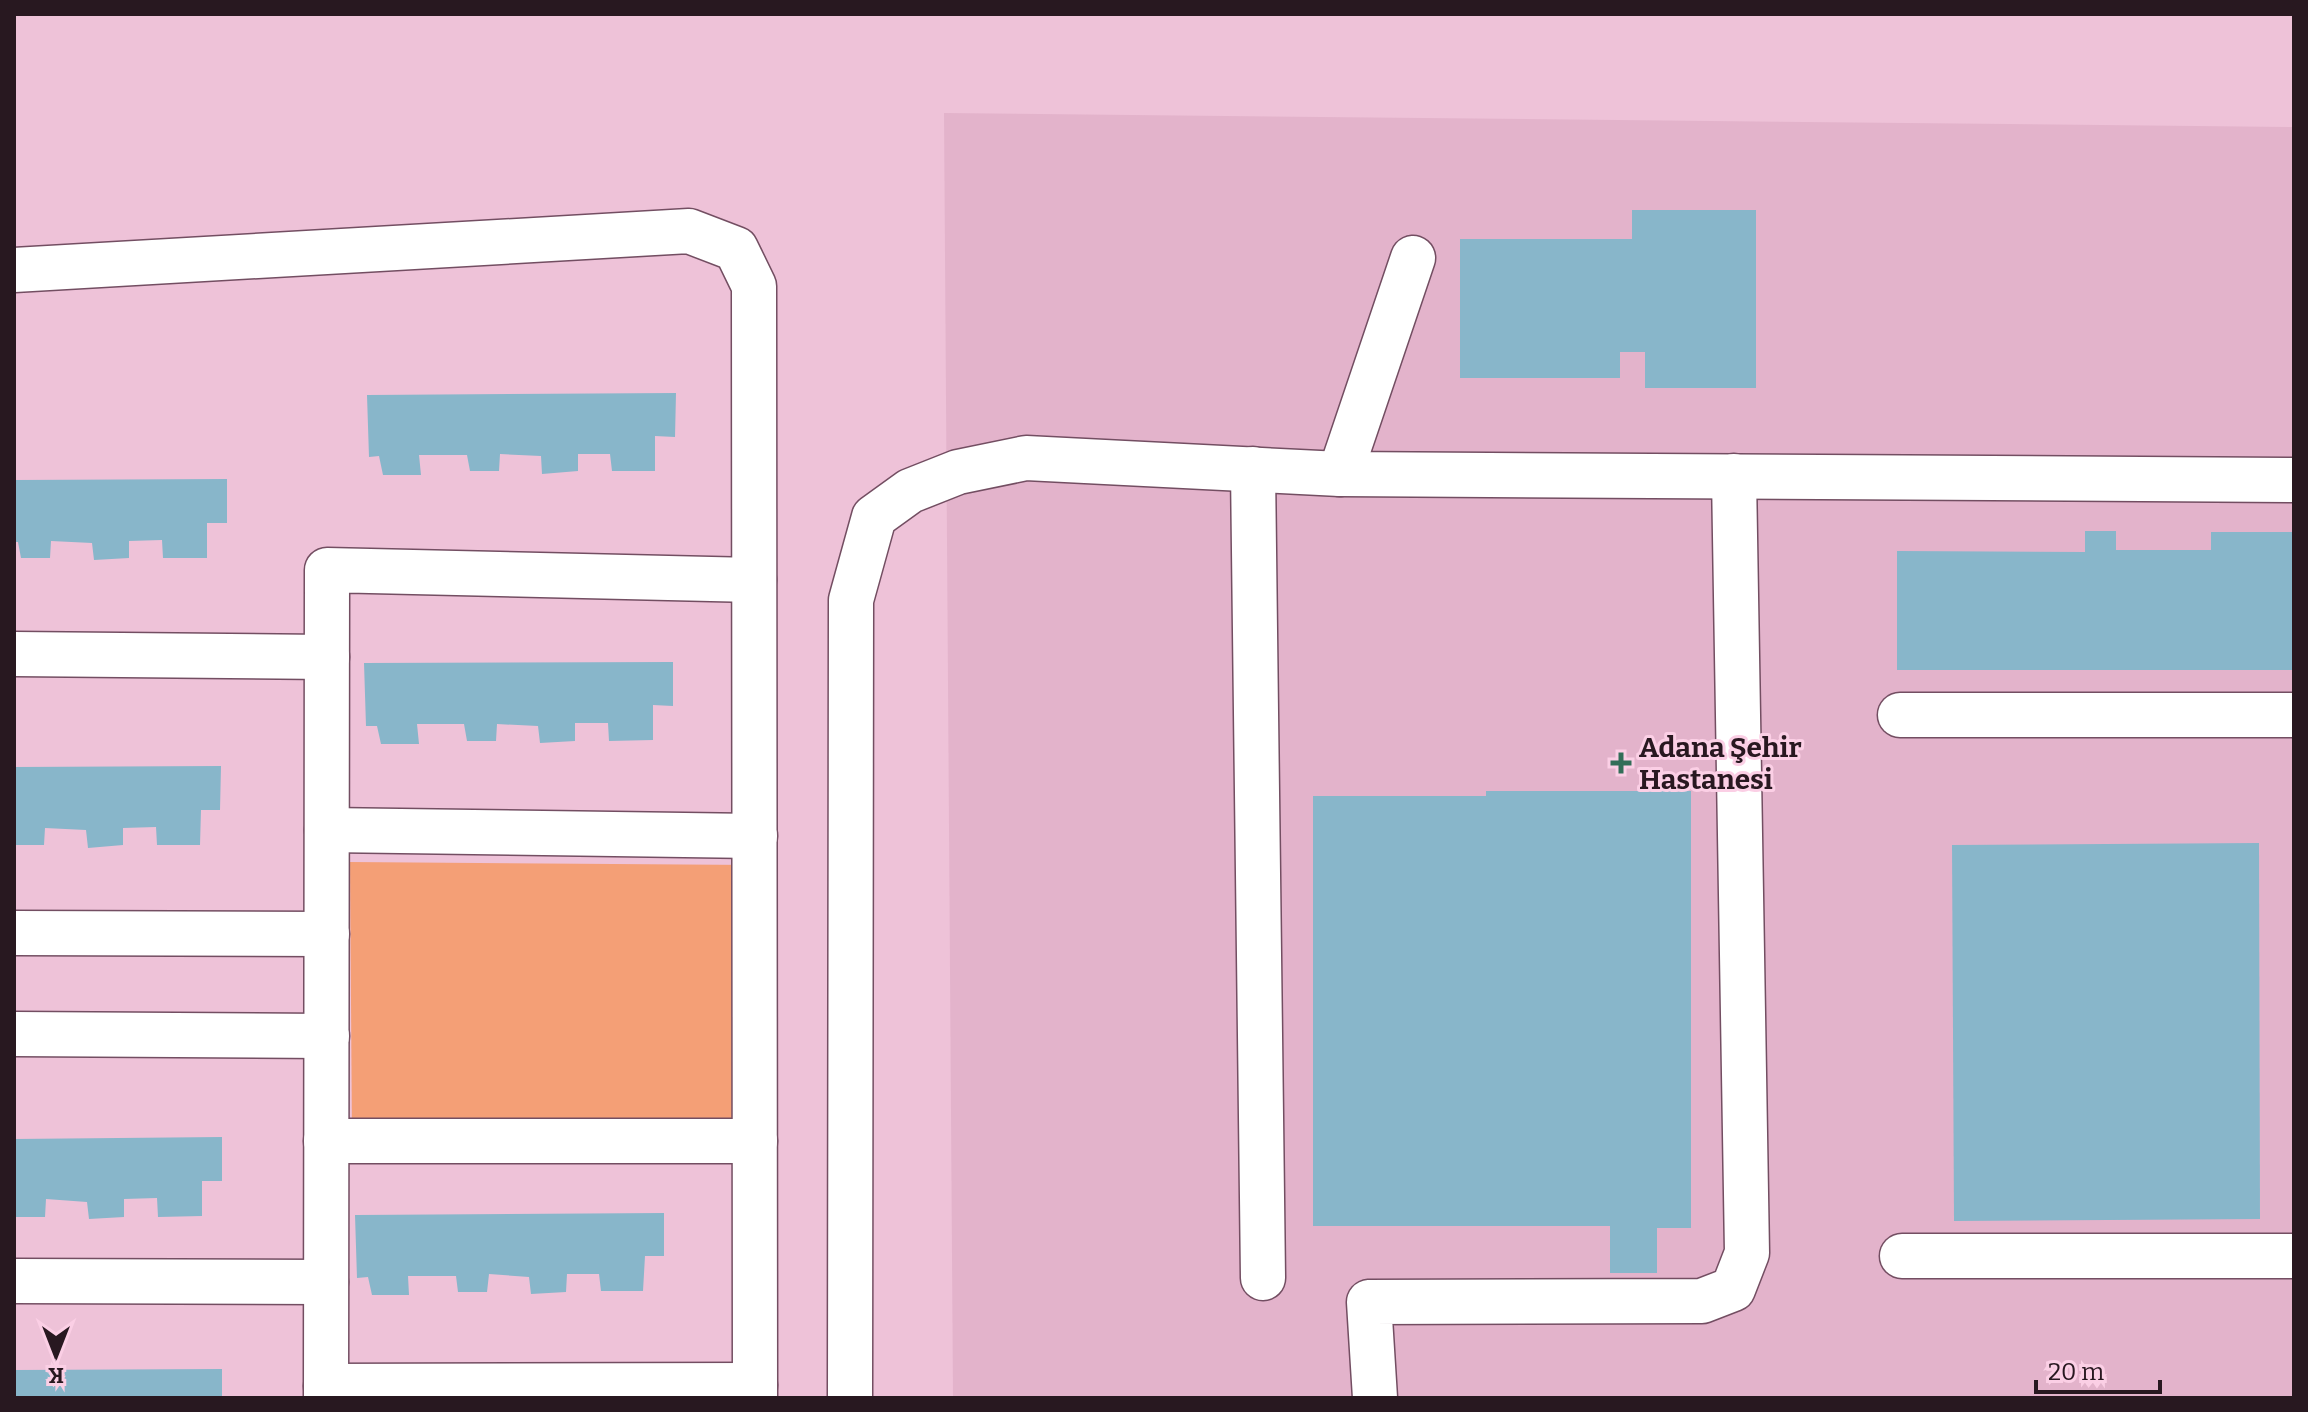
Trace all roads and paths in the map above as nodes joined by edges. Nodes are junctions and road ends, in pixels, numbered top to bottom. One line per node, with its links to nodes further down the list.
1 (1413, 258): 4 (street)
2 (14, 270): 7 (street)
3 (1253, 469): 4 (street); 22 (street); 27 (street)
4 (1340, 474): 5 (street)
5 (1734, 476): 6 (street); 28 (street)
6 (2294, 480)
7 (754, 580): 9 (street); 13 (street)
8 (14, 654): 9 (street)
9 (327, 657): 12 (street)
10 (1900, 715): 11 (street)
11 (2294, 715)
12 (327, 830): 13 (street); 15 (street)
13 (755, 836): 19 (street)
14 (14, 933): 15 (street)
15 (327, 934): 17 (street)
16 (14, 1034): 17 (street)
17 (327, 1036): 18 (street)
18 (326, 1141): 19 (street); 24 (street)
19 (755, 1141): 26 (street)
20 (1902, 1256): 21 (street)
21 (2294, 1256)
22 (1263, 1278)
23 (14, 1281): 24 (street)
24 (326, 1282): 25 (street)
25 (326, 1392): 26 (street)
26 (755, 1392)
27 (850, 1398)
28 (1375, 1398)

